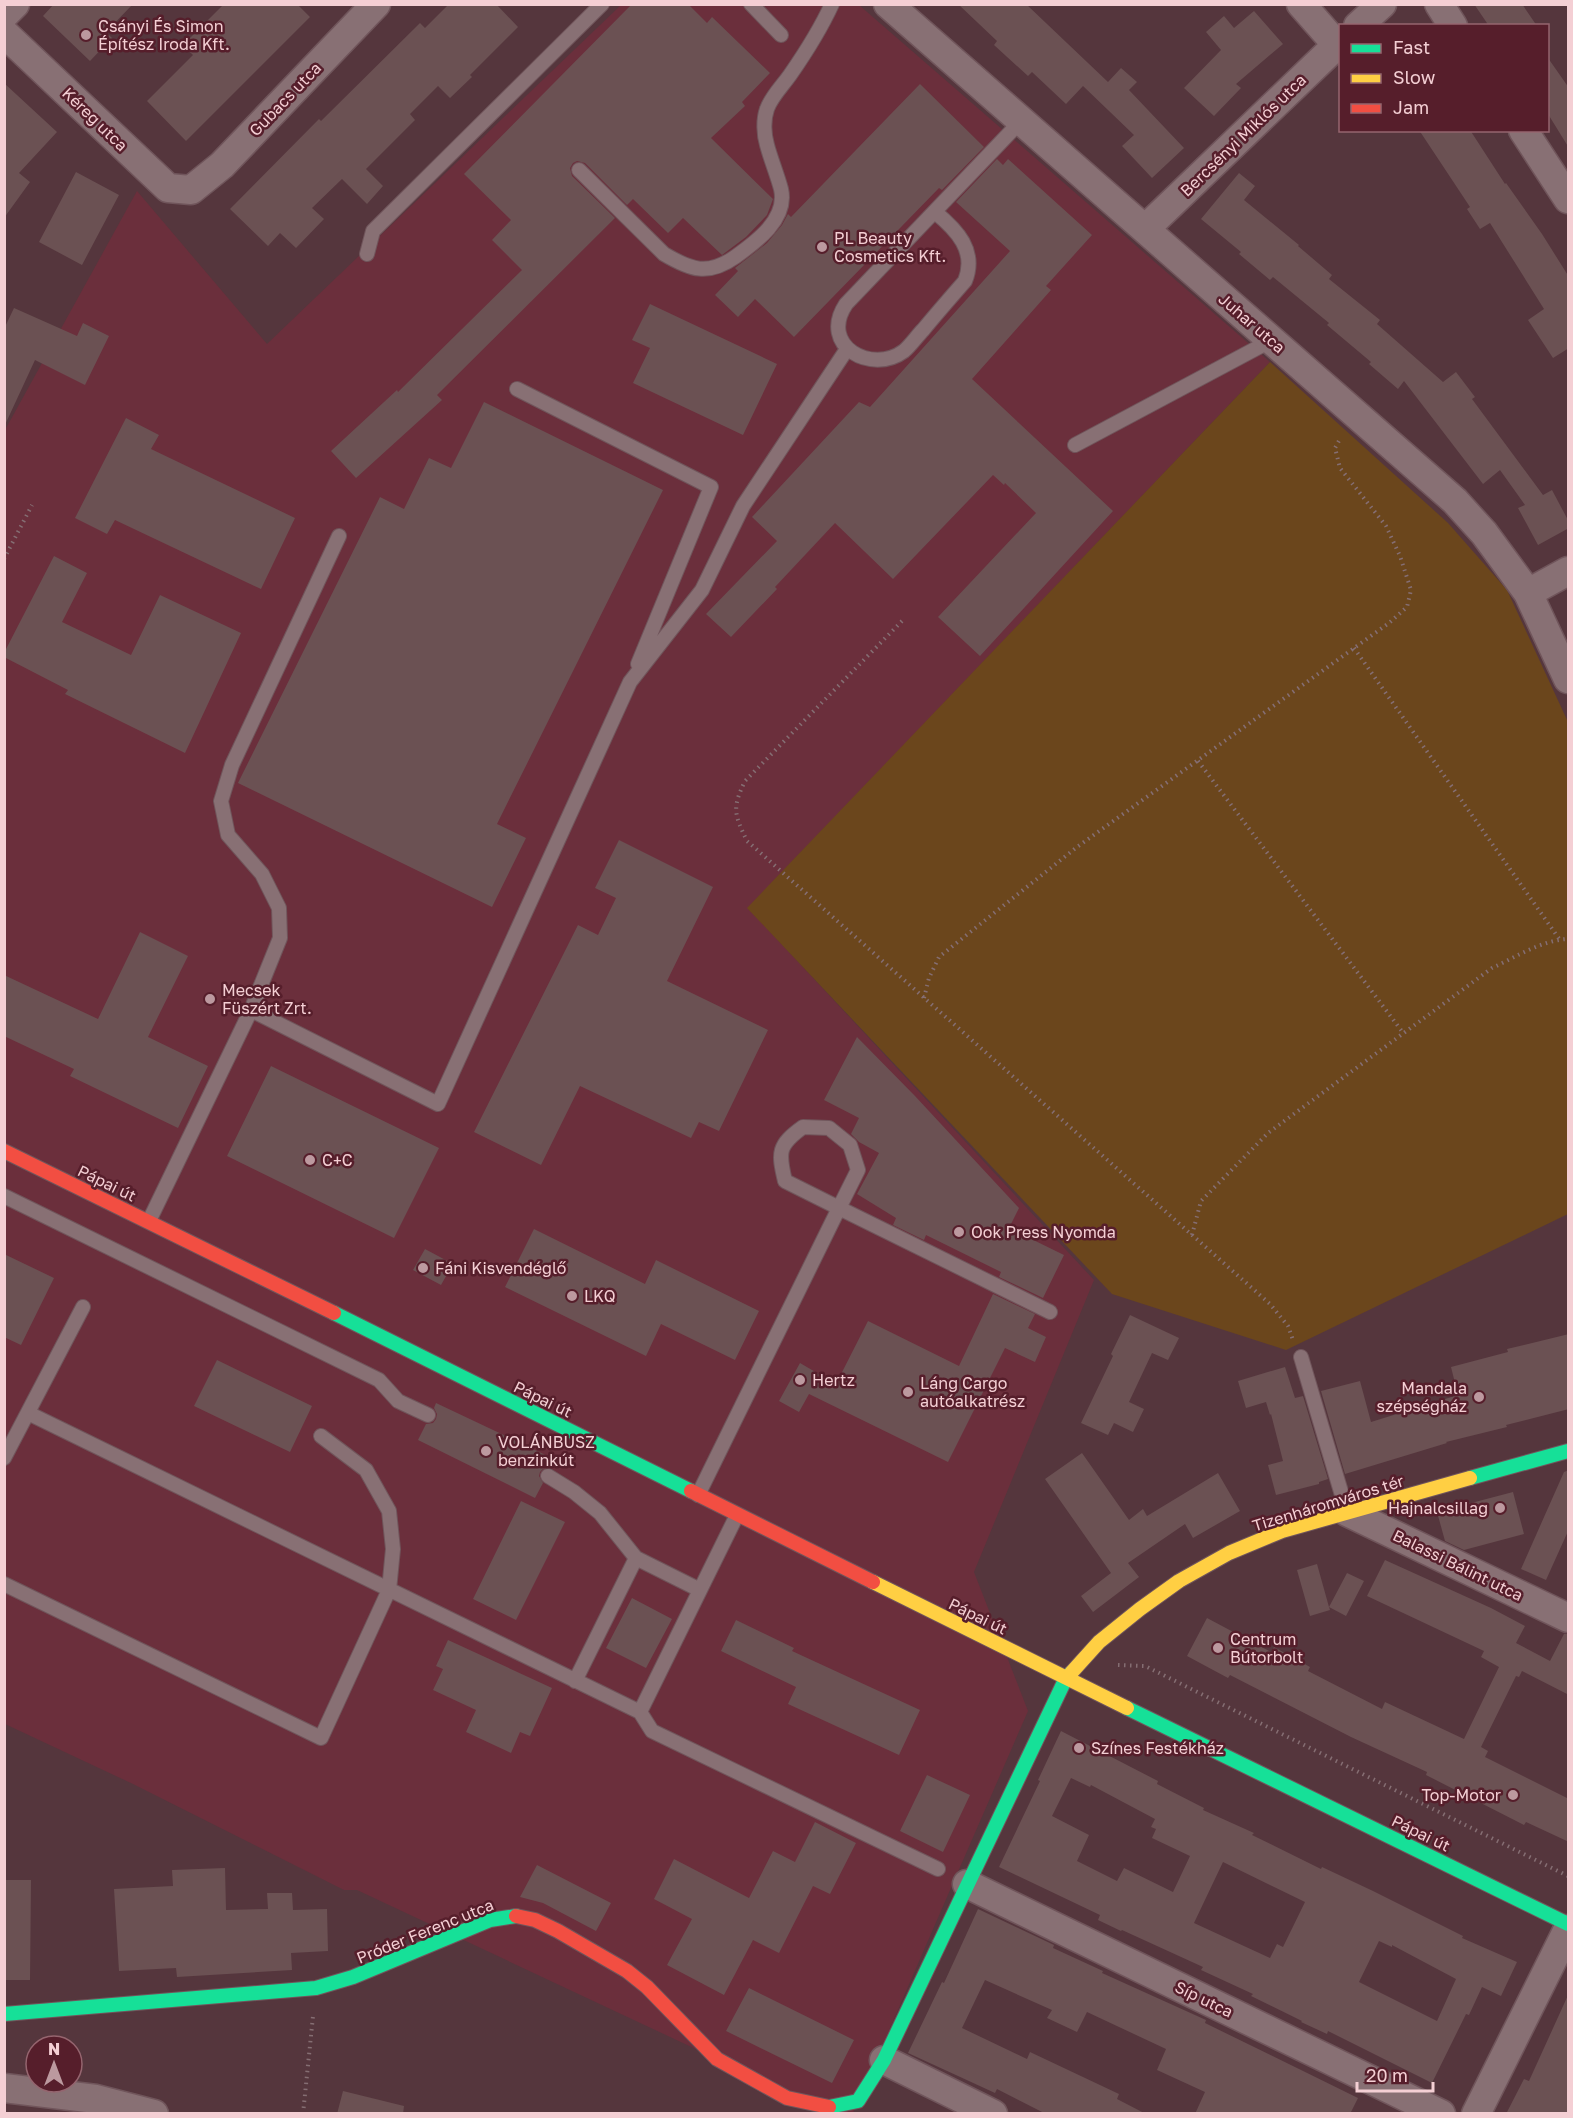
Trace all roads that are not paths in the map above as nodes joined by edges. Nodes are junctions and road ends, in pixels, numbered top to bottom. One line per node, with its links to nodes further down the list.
1 (15, 4): 10 (street)
2 (376, 4): 19 (street, Gubacs utca)
3 (602, 4): 23 (lane)
4 (751, 4): 14 (lane)
5 (832, 4): 18 (lane)
6 (888, 4): 16 (street, Juhar utca)
7 (1301, 4): 15 (street)
8 (1382, 4): 11 (street)
9 (1439, 4): 12 (street)
10 (4, 15)
11 (1360, 24)
12 (1452, 24)
13 (4, 33): 19 (street, Kéreg utca)
14 (781, 35)
15 (1339, 44): 22 (street, Bercsényi Miklós utca)
16 (1021, 121): 21 (lane); 22 (street, Juhar utca)
17 (1524, 132): 20 (street)
18 (579, 170)
19 (191, 190)
20 (1569, 199)
21 (935, 212): 25 (lane); 25 (lane)
22 (1145, 229): 24 (street, Juhar utca)
23 (367, 254)
24 (1272, 340): 27 (lane); 30 (street, Juhar utca)
25 (847, 349): 32 (lane)
26 (517, 389): 32 (lane)
27 (1075, 445)
28 (339, 536): 33 (lane)
29 (1569, 571): 30 (street)
30 (1528, 593): 31 (street, Juhar utca)
31 (1569, 679)
32 (630, 682): 33 (lane)
33 (251, 1010): 37 (lane)
34 (4, 1152): 37 (street, Pápai út)
35 (4, 1196): 42 (lane)
36 (839, 1208): 36 (lane); 39 (lane); 47 (lane)
37 (149, 1221): 47 (street, Pápai út)
38 (83, 1307): 41 (lane)
39 (1050, 1312)
40 (1301, 1357): 48 (lane)
41 (28, 1413): 45 (lane); 52 (lane)
42 (428, 1414)
43 (321, 1436): 52 (lane)
44 (1569, 1451): 48 (street, Tizenháromváros tér)
45 (4, 1458)
46 (548, 1476): 50 (lane)
47 (698, 1495): 49 (street, Pápai út)
48 (1347, 1512): 54 (street, Balassi Bálint utca); 55 (street, Tizenháromváros tér)
49 (737, 1515): 53 (lane); 55 (street, Pápai út)
50 (636, 1558): 53 (lane); 56 (lane)
51 (4, 1584): 52 (lane)
52 (388, 1590): 56 (lane)
53 (700, 1590): 57 (lane)
54 (1569, 1618)
55 (1066, 1678): 59 (street); 60 (street, Pápai út)
56 (575, 1681): 57 (lane)
57 (640, 1712): 58 (lane)
58 (938, 1869)
59 (967, 1884): 63 (street); 67 (street, Síp utca)
60 (1569, 1924)
61 (1569, 1929): 68 (street)
62 (4, 2014): 63 (street, Próder Ferenc utca)
63 (884, 2060): 66 (street)
64 (4, 2088): 65 (street)
65 (154, 2114)
66 (993, 2114)
67 (1441, 2114)
68 (1476, 2114)

